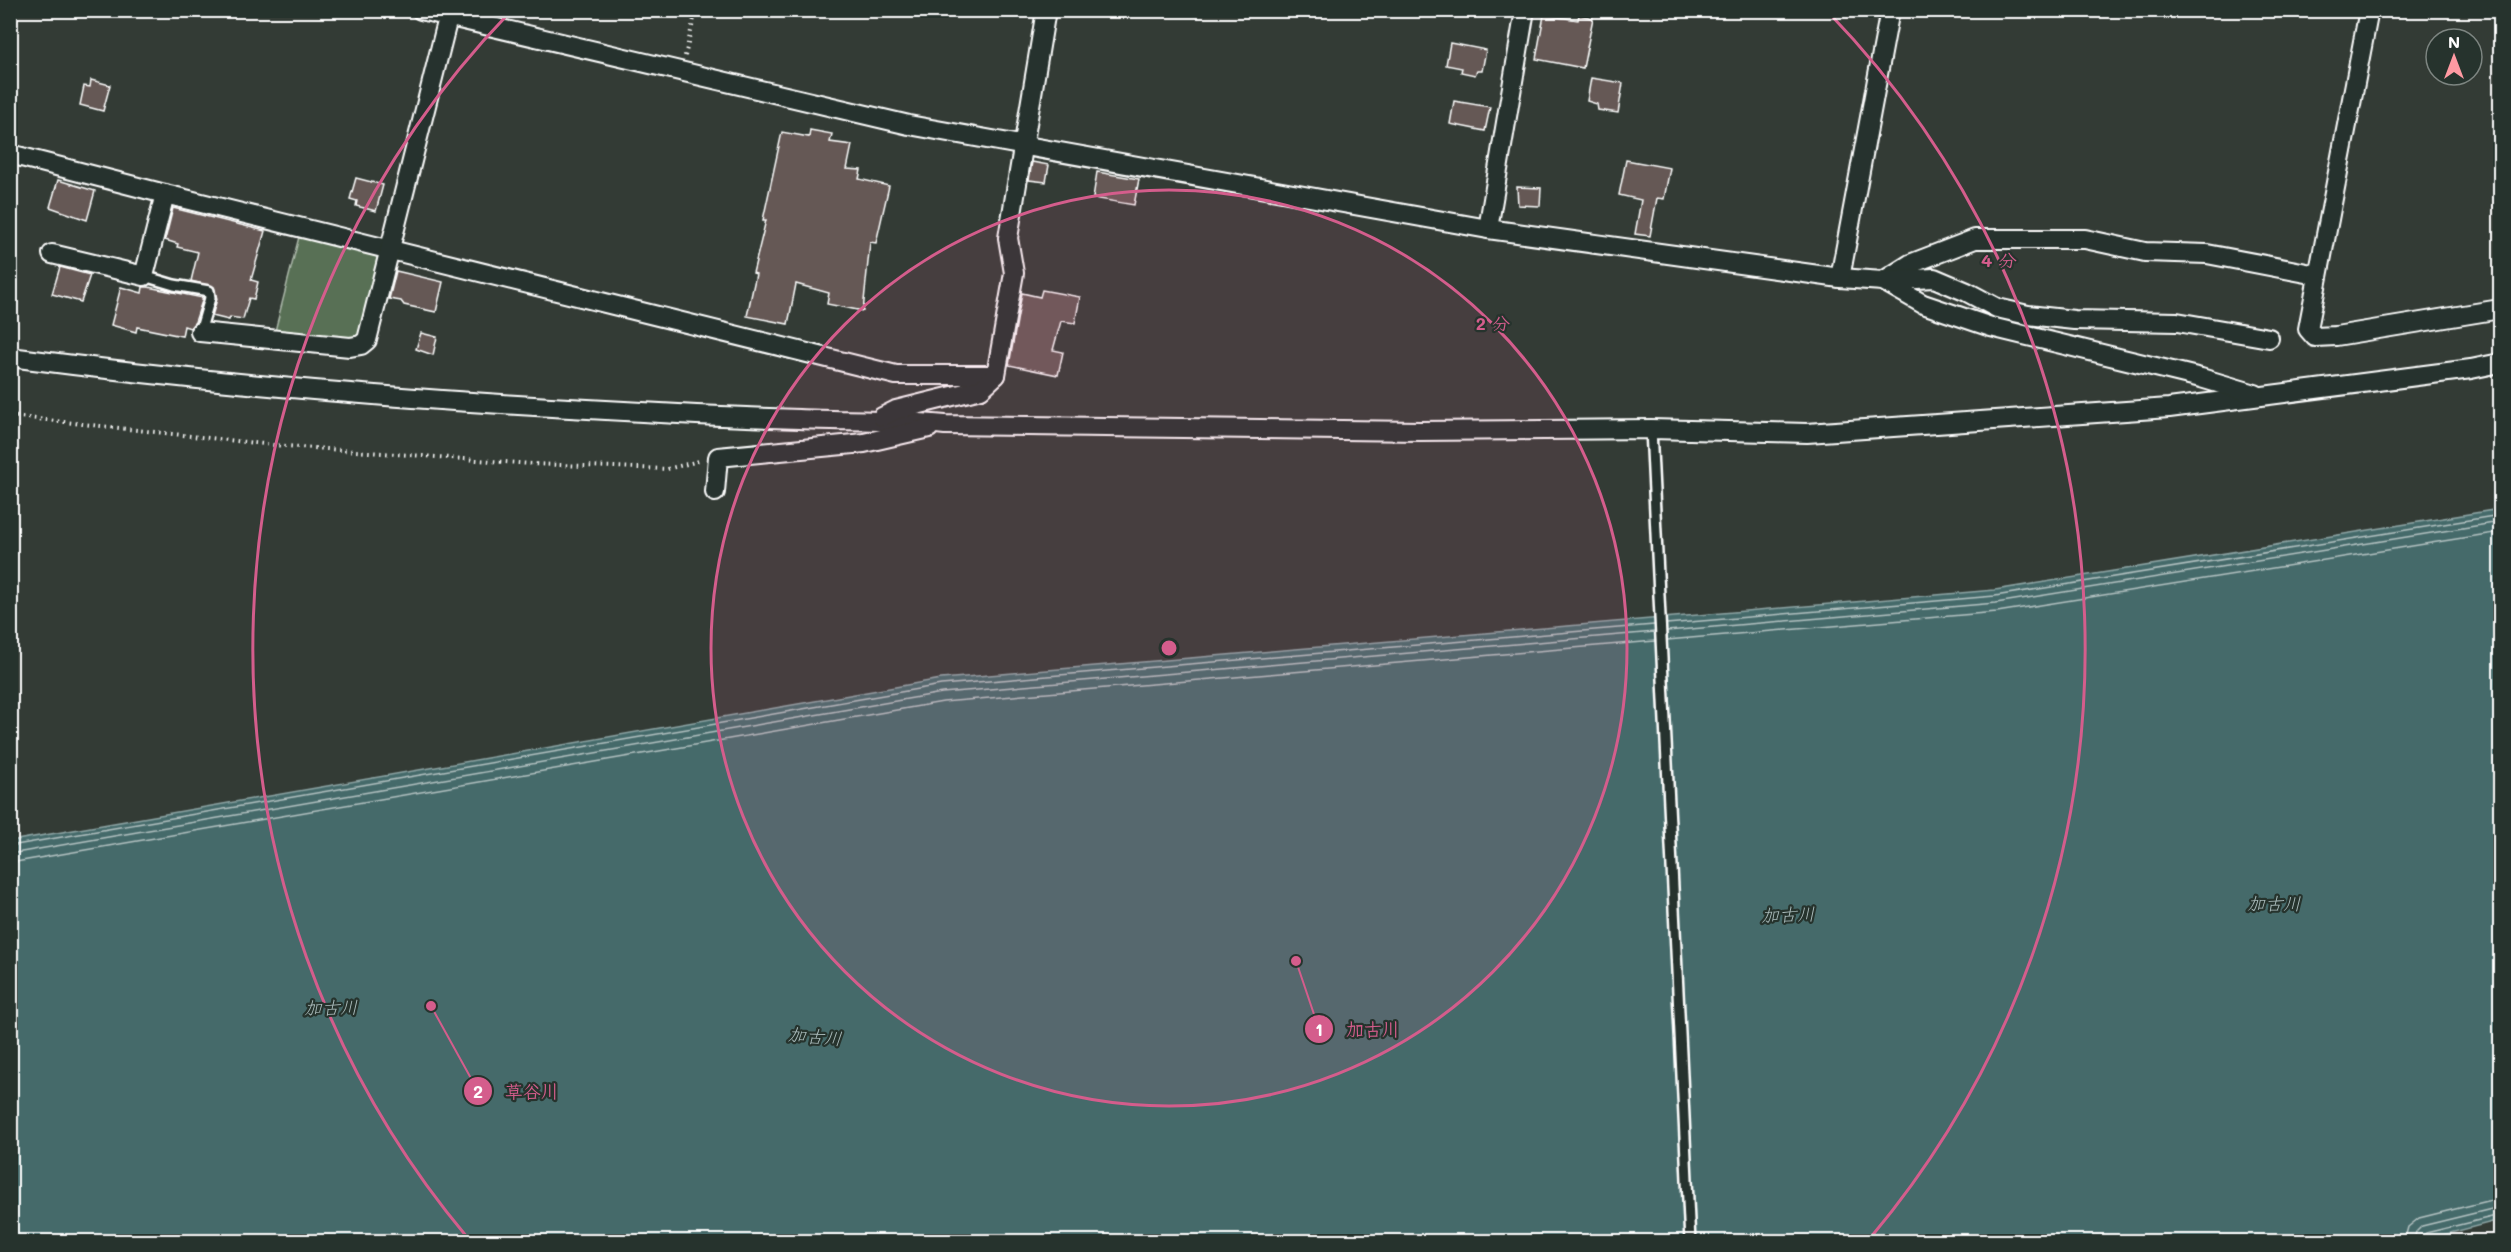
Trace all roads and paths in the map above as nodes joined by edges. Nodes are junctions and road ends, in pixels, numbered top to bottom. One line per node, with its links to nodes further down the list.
1 (421, 10): 7 (street)
2 (696, 10): 8 (path)
3 (1046, 10): 9 (street)
4 (1525, 10): 12 (street)
5 (1890, 10): 17 (street)
6 (2369, 10): 15 (street)
7 (450, 14): 8 (street); 13 (street)
8 (681, 72): 9 (street)
9 (1022, 144): 12 (street); 24 (street)
10 (10, 154): 11 (street)
11 (165, 194): 13 (street); 16 (street)
12 (1488, 229): 17 (street)
13 (392, 249): 20 (street); 24 (street)
14 (52, 254): 16 (street)
15 (2317, 274): 18 (street); 19 (street)
16 (144, 276): 20 (lane)
17 (1840, 278): 18 (street)
18 (1882, 280): 21 (street); 25 (street)
19 (2500, 309)
20 (200, 332)
21 (2269, 338)
22 (10, 357): 27 (street)
23 (2500, 363): 25 (street)
24 (996, 375): 27 (street)
25 (2263, 396): 29 (street)
26 (10, 416): 30 (path)
27 (875, 421): 28 (street)
28 (945, 425): 29 (street); 30 (street)
29 (1651, 429): 32 (lane)
30 (718, 457): 31 (street)
31 (715, 492)
32 (1690, 1242)

